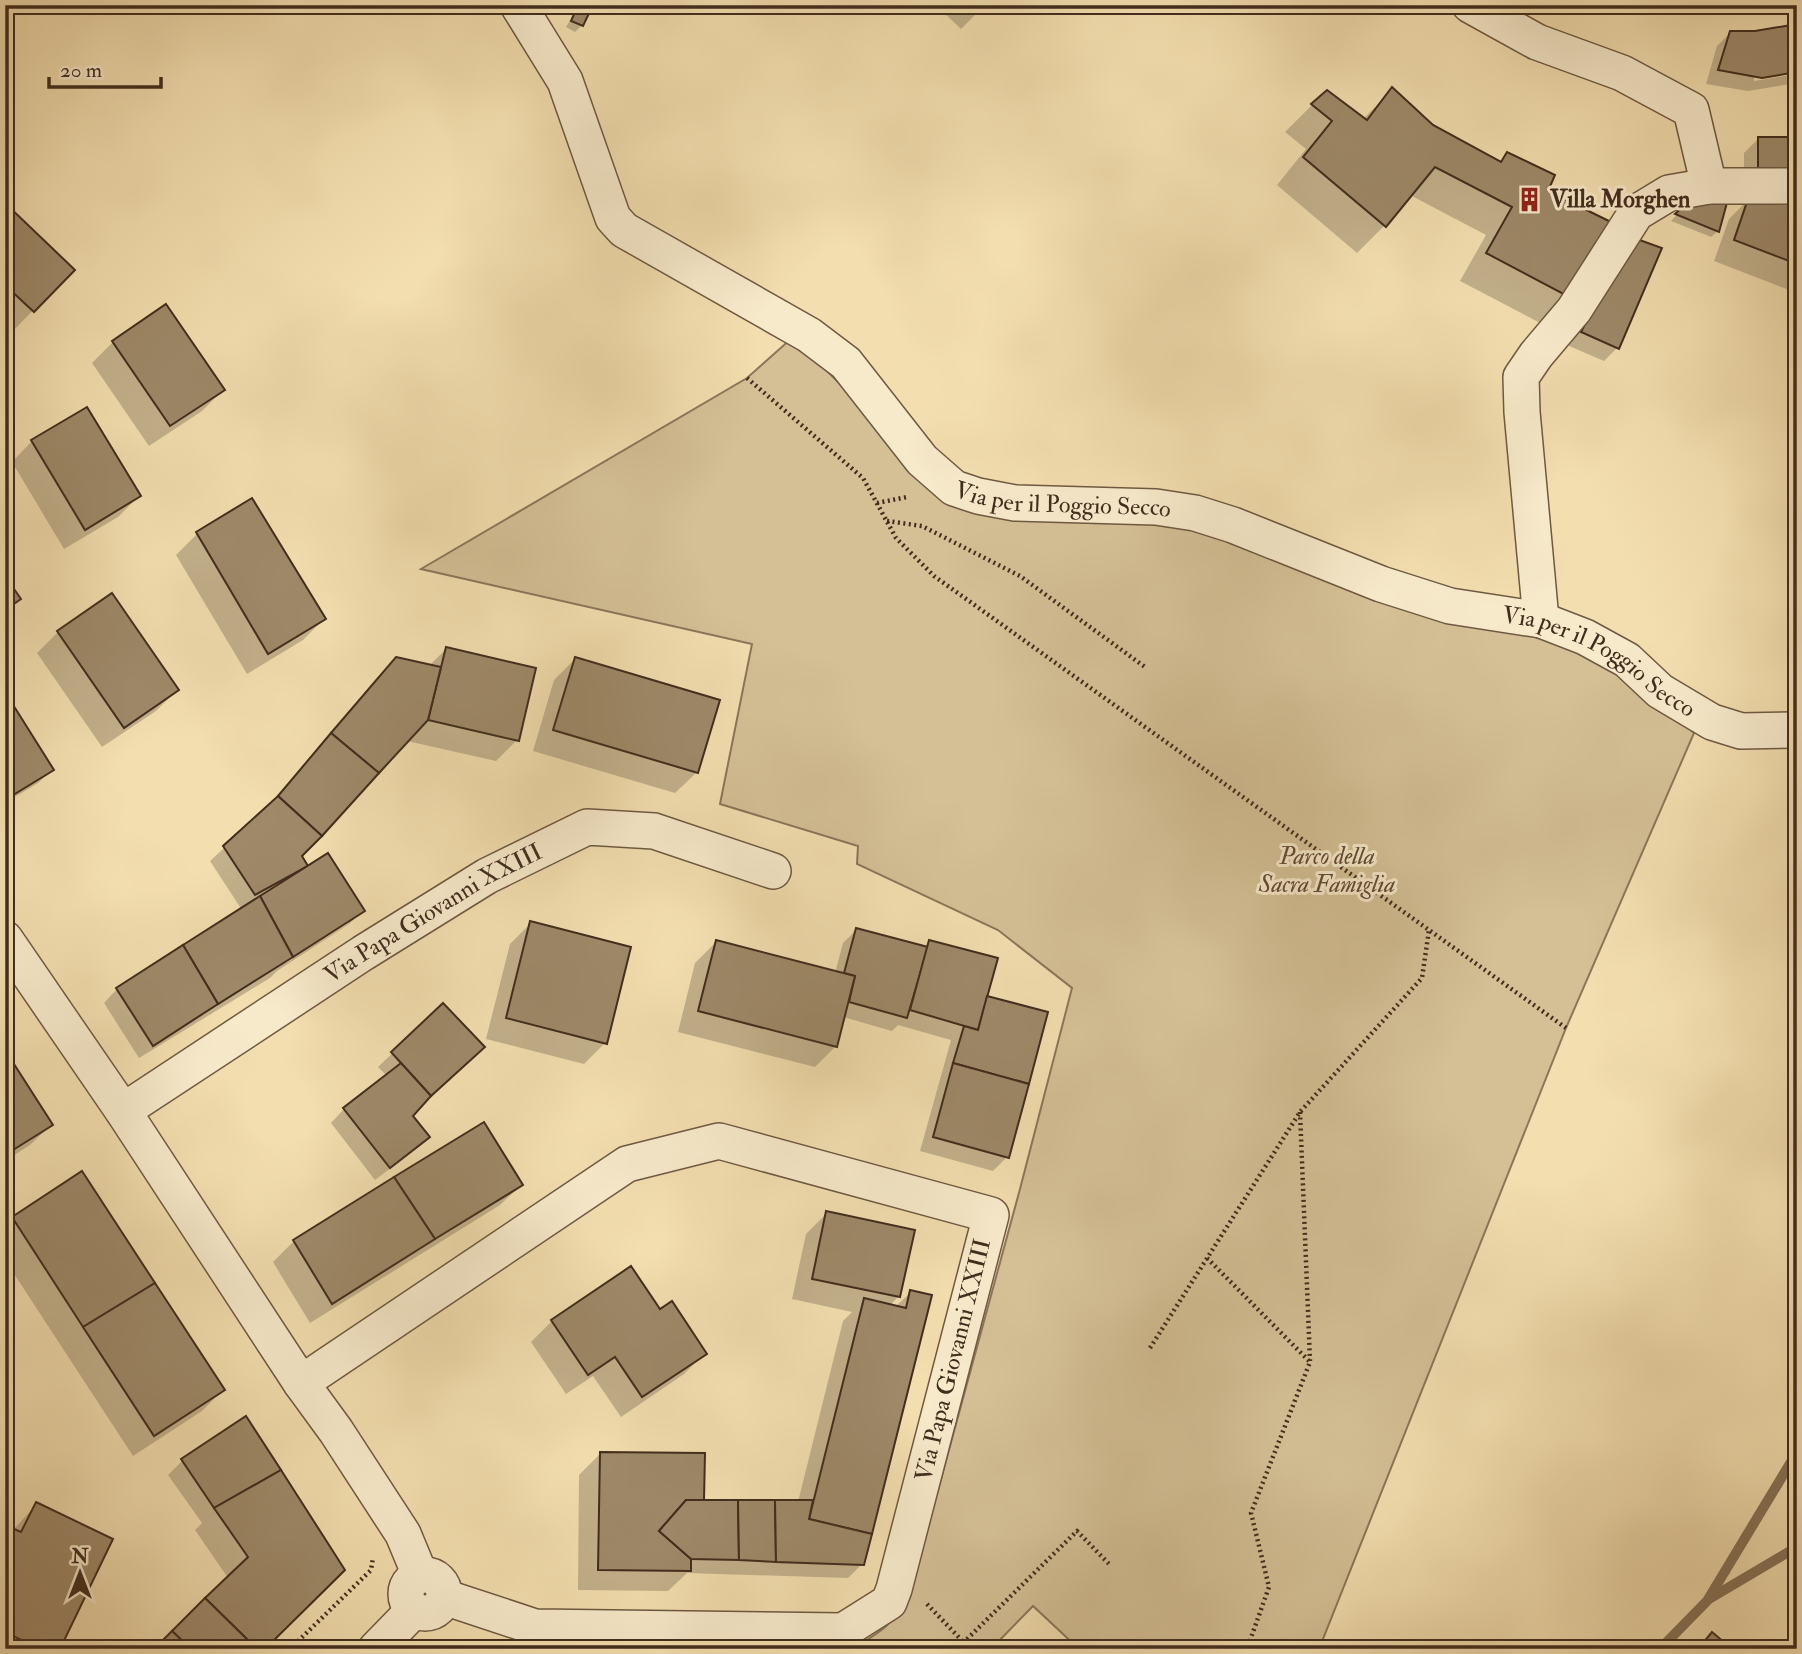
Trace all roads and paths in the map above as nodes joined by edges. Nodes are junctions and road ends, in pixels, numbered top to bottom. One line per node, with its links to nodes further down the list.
1 (519, 5): 7 (street, Via per il Poggio Secco)
2 (1470, 5): 3 (street)
3 (1709, 186): 4 (street); 7 (street)
4 (1797, 186)
5 (747, 378): 6 (path)
6 (886, 520): 8 (path); 11 (path)
7 (1541, 620): 9 (street, Via per il Poggio Secco)
8 (1145, 667)
9 (1797, 730)
10 (773, 871): 14 (street, Via Papa Giovanni XXIII)
11 (1429, 930): 13 (path); 15 (path)
12 (5, 939): 14 (street)
13 (1566, 1028)
14 (122, 1111): 19 (street)
15 (1300, 1112): 16 (path); 18 (path)
16 (1207, 1258): 17 (path); 18 (path)
17 (1150, 1348)
18 (1310, 1362): 28 (path)
19 (301, 1383): 22 (street, Via Papa Giovanni XXIII); 23 (street)
20 (366, 1546): 25 (path)
21 (1111, 1566): 24 (path)
22 (894, 1589): 23 (street, Via Papa Giovanni XXIII); 24 (path)
23 (426, 1594): 26 (street)
24 (963, 1643): 27 (path)
25 (290, 1649)
26 (376, 1649)
27 (970, 1649)
28 (1247, 1649)

